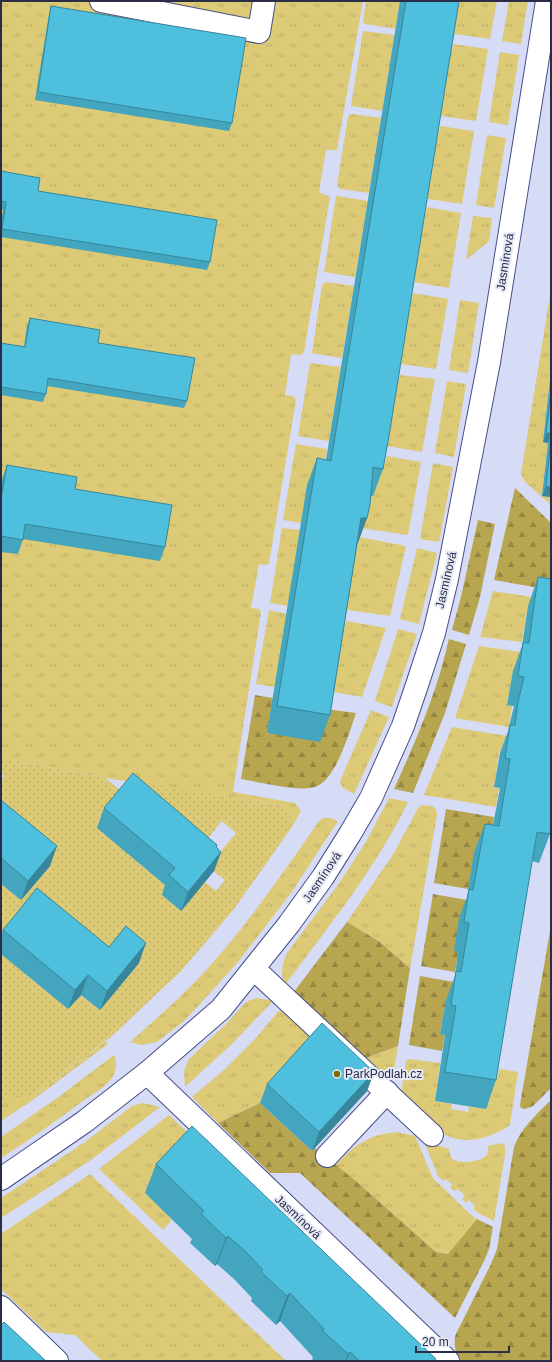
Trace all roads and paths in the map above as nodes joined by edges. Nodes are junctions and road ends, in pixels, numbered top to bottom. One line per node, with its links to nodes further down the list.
1 (101, 1): 2 (street)
2 (264, 1)
3 (547, 1): 4 (street, Jasmínová)
4 (254, 969): 5 (street, Jasmínová); 6 (street)
5 (148, 1073): 9 (street, Jasmínová); 12 (street, Jasmínová)
6 (387, 1092): 7 (street); 8 (street)
7 (432, 1135)
8 (328, 1156)
9 (1, 1179)
10 (1, 1307): 11 (street)
11 (58, 1361)
12 (448, 1361)

